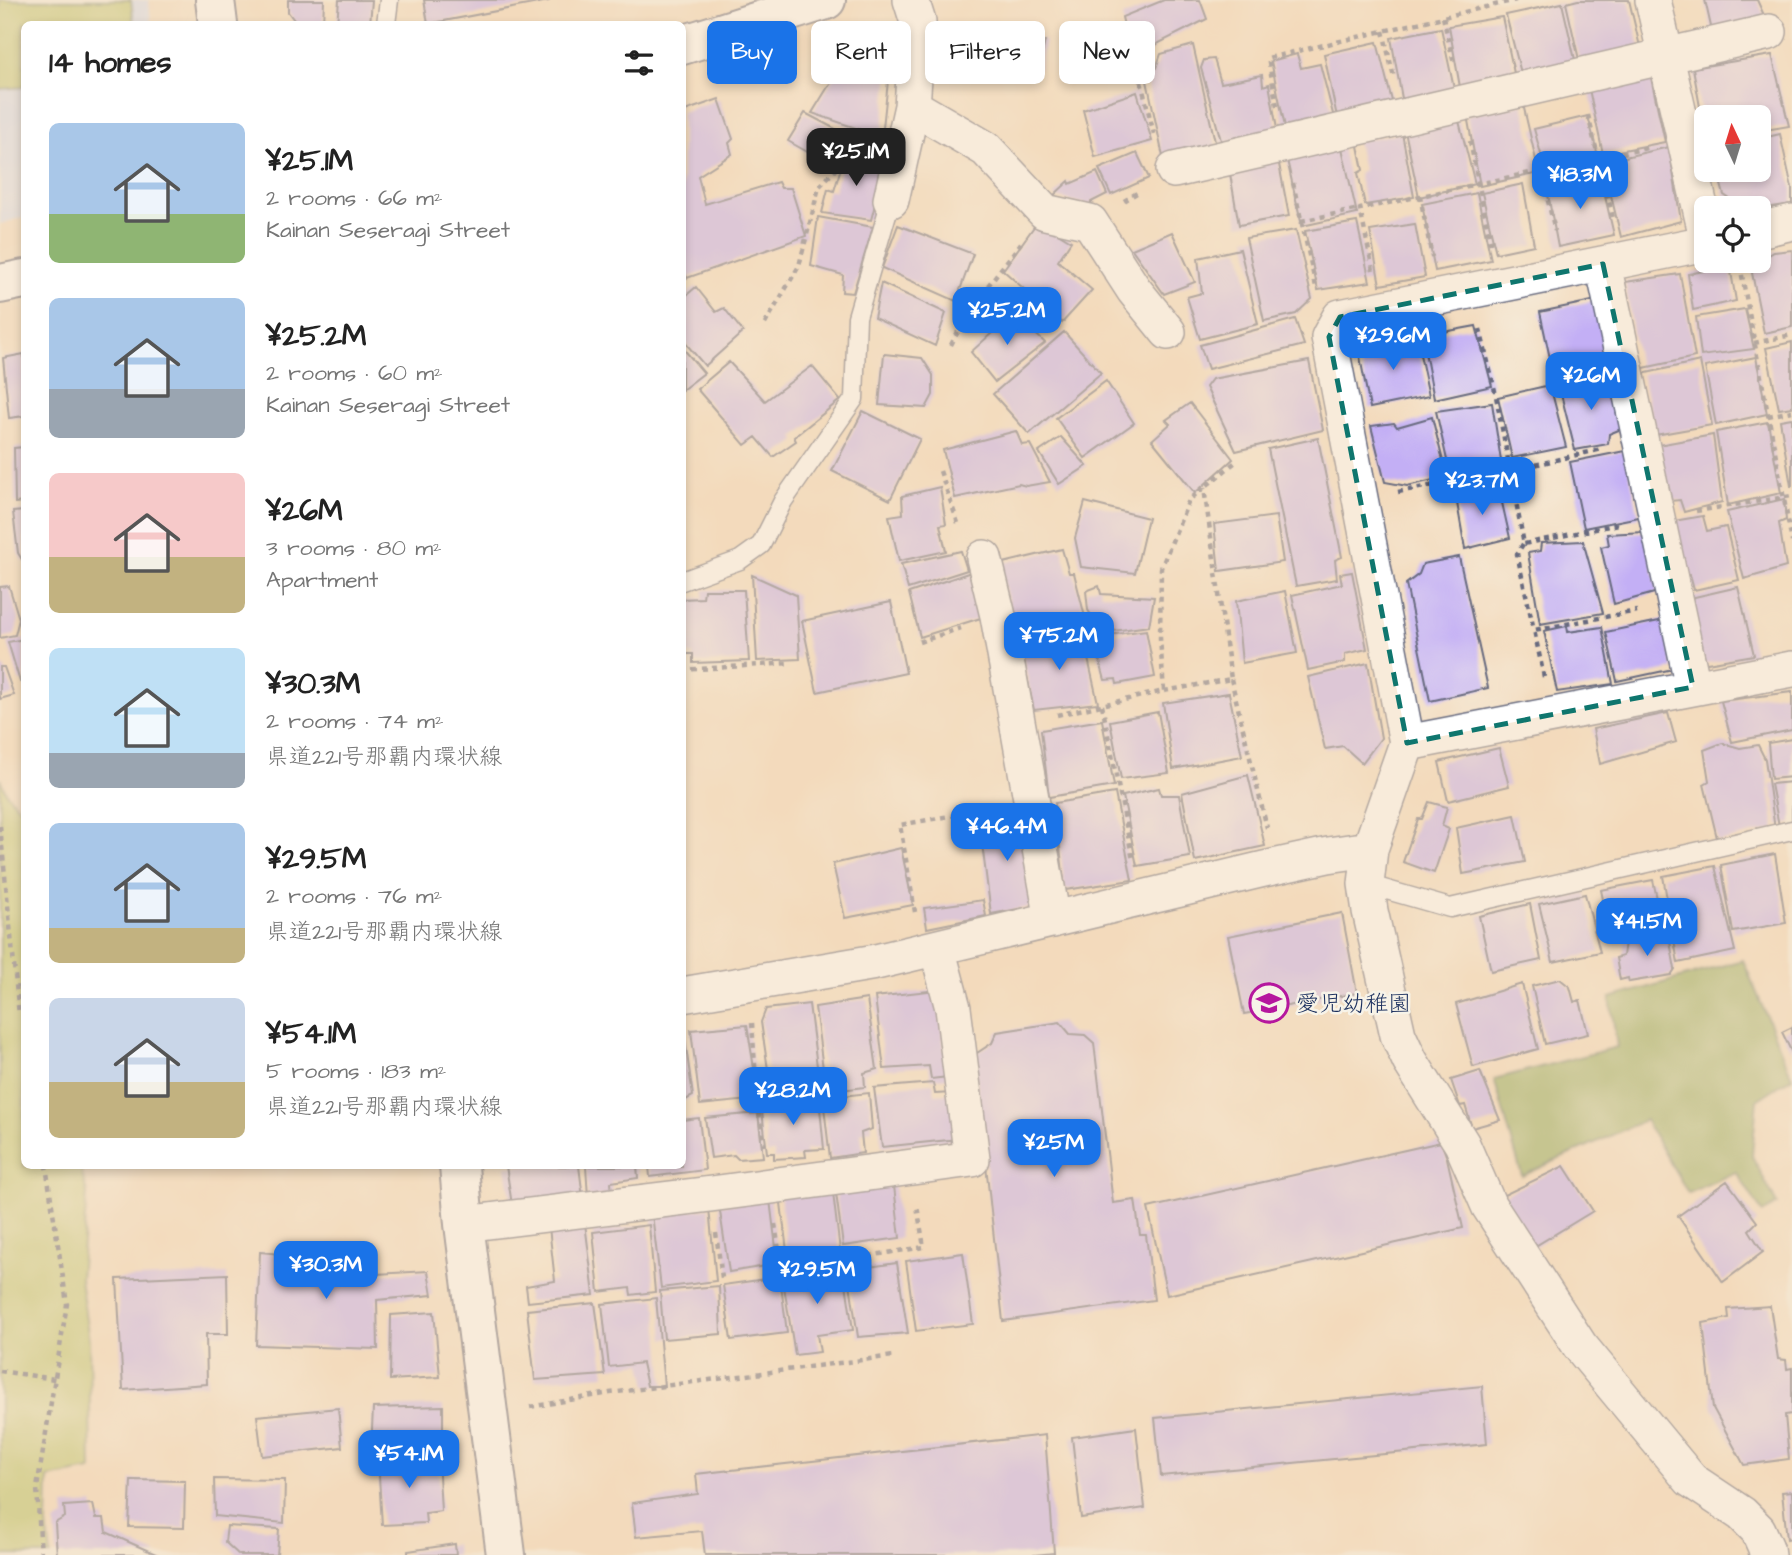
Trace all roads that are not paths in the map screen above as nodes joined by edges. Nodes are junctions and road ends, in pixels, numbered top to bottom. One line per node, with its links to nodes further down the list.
1 (215, 0): 7 (main road)
2 (389, 0): 8 (lane)
3 (826, 0): 6 (main road)
4 (911, 0): 12 (street)
5 (1653, 0): 11 (street)
6 (787, 6): 10 (main road)
7 (218, 21)
8 (386, 21)
9 (1769, 32): 11 (street)
10 (686, 44)
11 (1667, 56): 13 (street); 14 (street)
12 (912, 106): 15 (street); 22 (street)
13 (1169, 173)
14 (1698, 196)
15 (891, 200): 24 (lane)
16 (1792, 222): 17 (street)
17 (1771, 227)
18 (1694, 245): 19 (street)
19 (1613, 262): 26 (street); 27 (street)
20 (21, 280): 21 (main road)
21 (0, 284)
22 (1168, 332)
23 (984, 558): 31 (street)
24 (686, 580)
25 (1792, 669): 26 (street)
26 (1693, 687): 27 (street)
27 (1407, 743): 29 (street)
28 (1792, 830): 30 (lane)
29 (1370, 849): 30 (street); 31 (street)
30 (1366, 884): 37 (street)
31 (1053, 920): 32 (street)
32 (930, 950): 33 (street); 35 (street)
33 (686, 994)
34 (459, 1169): 35 (main road)
35 (464, 1224): 36 (main road)
36 (506, 1555)
37 (1767, 1555)

